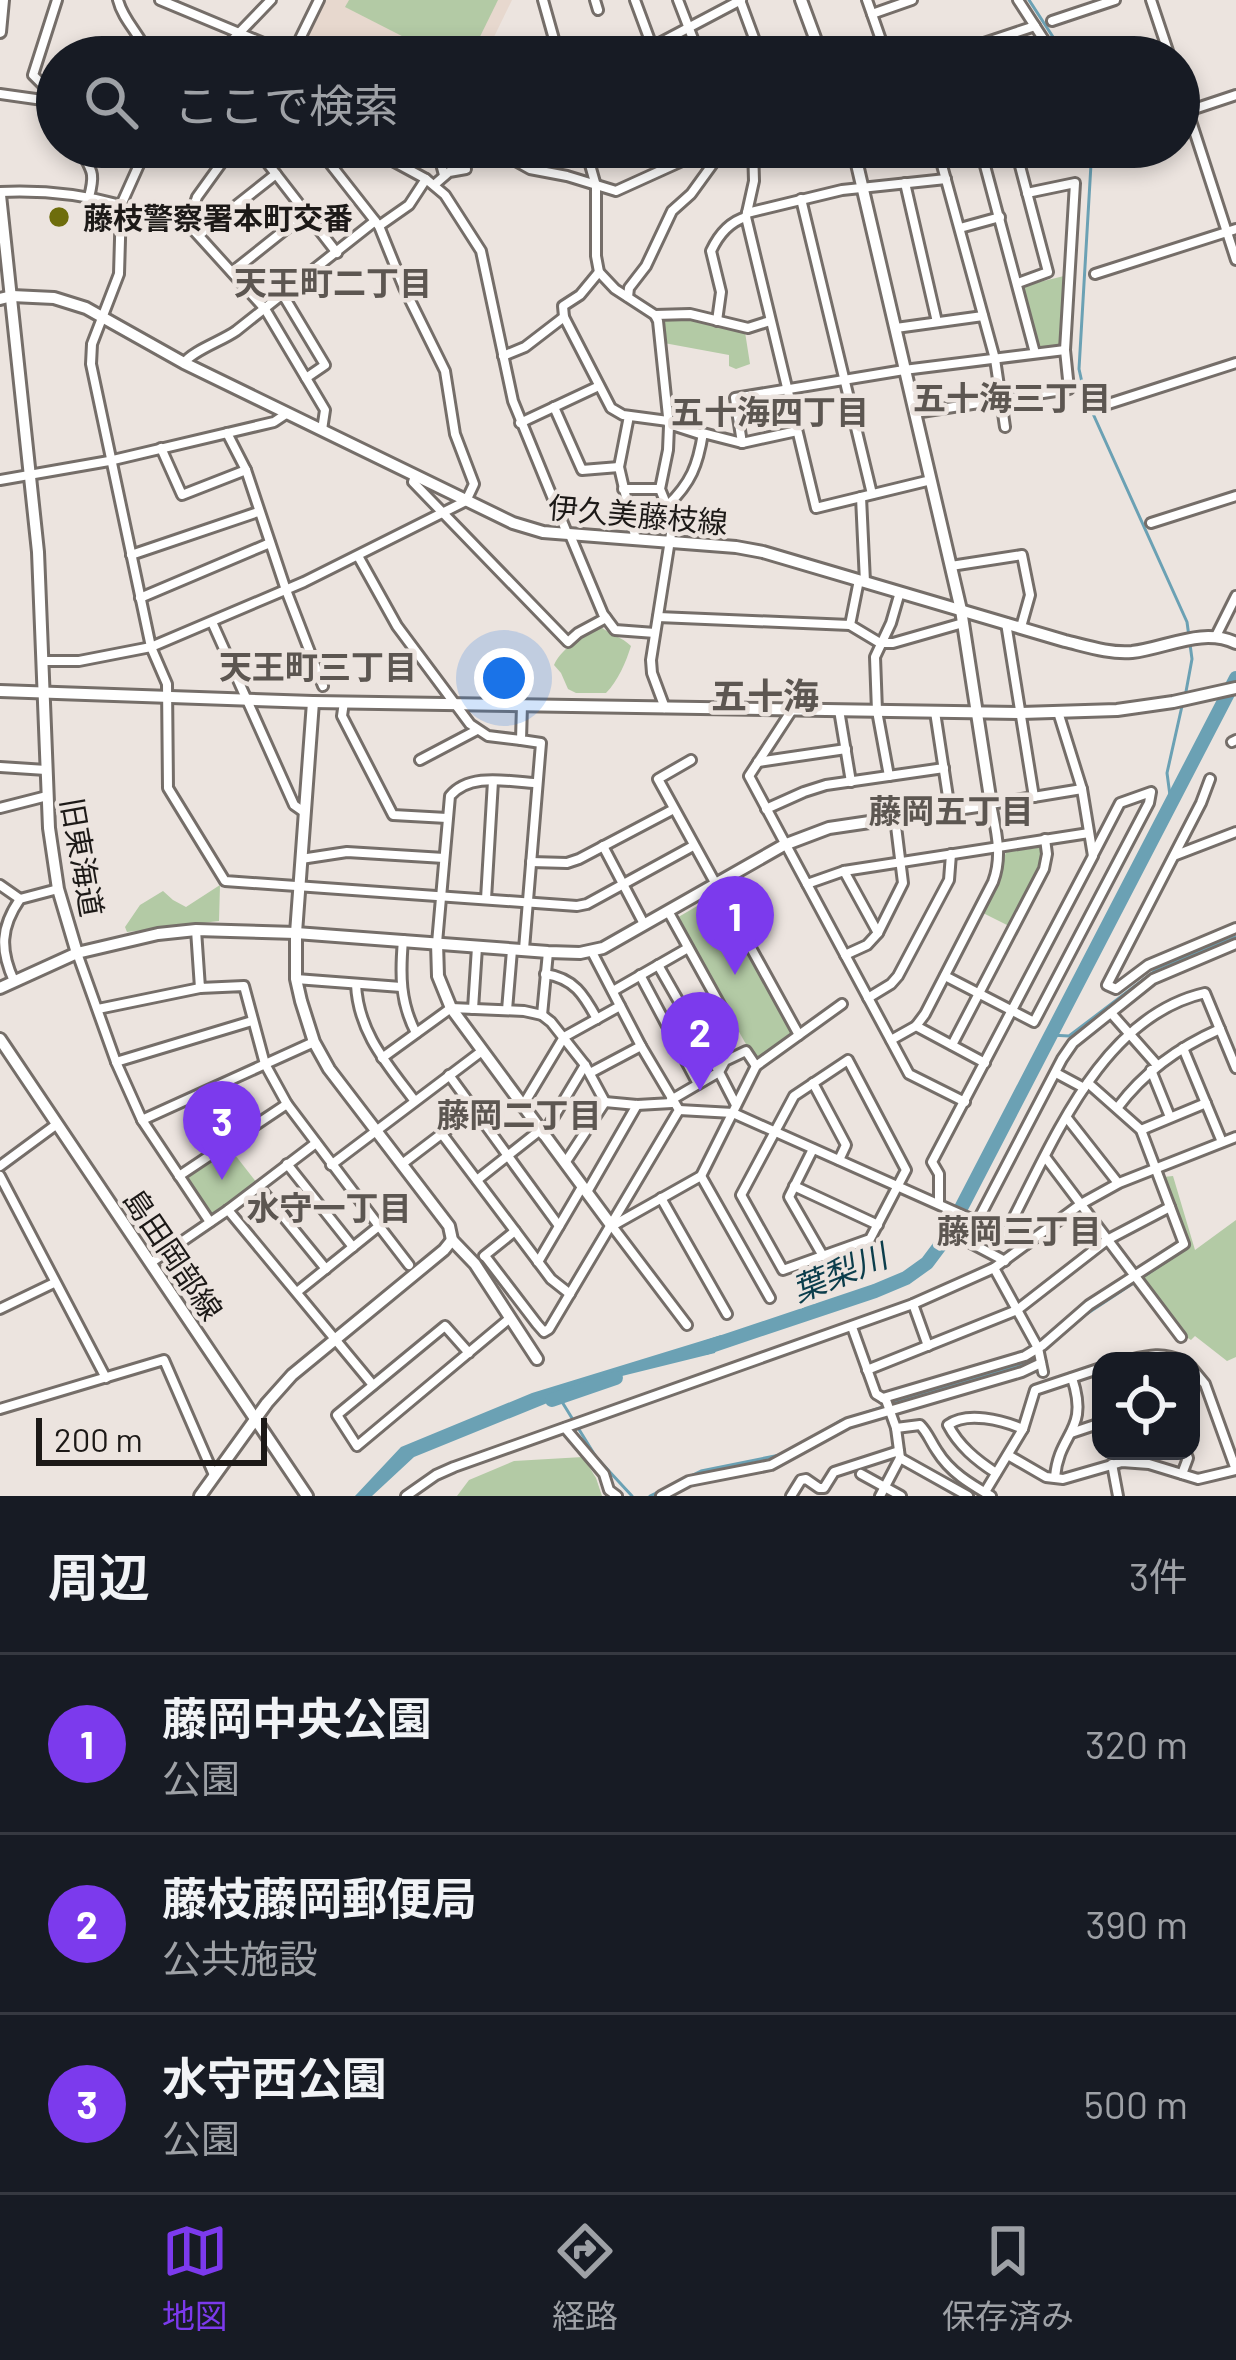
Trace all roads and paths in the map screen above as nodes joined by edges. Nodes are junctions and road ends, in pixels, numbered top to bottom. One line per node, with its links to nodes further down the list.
1 (3, 0): 21 (street)
2 (57, 0): 23 (street)
3 (118, 0): 24 (street)
4 (160, 0): 22 (street)
5 (271, 0): 22 (street)
6 (320, 0): 27 (street)
7 (543, 0): 28 (street)
8 (635, 0): 29 (street)
9 (678, 0): 20 (street)
10 (740, 0): 20 (street); 32 (street)
11 (801, 0): 33 (street)
12 (867, 0): 17 (street)
13 (912, 0): 17 (street)
14 (1018, 0): 19 (street)
15 (1115, 0): 18 (street)
16 (1151, 0): 37 (street)
17 (872, 14): 34 (street)
18 (1052, 21)
19 (1035, 26): 35 (street); 36 (street)
20 (688, 28): 30 (street); 31 (street)
21 (0, 29)
22 (238, 33): 25 (street); 26 (street)
23 (45, 36)
24 (139, 36)
25 (235, 36)
26 (245, 36)
27 (301, 36)
28 (553, 36)
29 (648, 36)
30 (672, 36)
31 (691, 36)
32 (753, 36)
33 (814, 36)
34 (880, 36)
35 (1010, 36)
36 (1041, 36)
37 (1163, 36)
38 (0, 94): 40 (street)
39 (1236, 95): 41 (street)
40 (36, 99)
41 (1200, 107)
42 (1200, 152): 77 (street)
43 (93, 168): 69 (street)
44 (138, 168): 71 (street)
45 (219, 168): 78 (street)
46 (271, 168): 60 (street)
47 (333, 168): 75 (street)
48 (405, 168): 63 (street)
49 (442, 168): 61 (street)
50 (528, 168): 65 (street)
51 (591, 168): 65 (street)
52 (667, 168): 65 (street)
53 (710, 168): 87 (street)
54 (754, 168): 73 (street)
55 (858, 168): 66 (street)
56 (943, 168): 62 (street)
57 (986, 168): 74 (street)
58 (1020, 168): 67 (street)
59 (466, 169): 61 (street)
60 (276, 174): 72 (street); 78 (street)
61 (444, 176): 63 (street)
62 (946, 179): 64 (street); 76 (street)
63 (430, 182): 75 (street); 99 (street)
64 (905, 183): 66 (street); 95 (street)
65 (596, 187): 82 (street)
66 (863, 188): 70 (street); 96 (street)
67 (1027, 193): 84 (street); 97 (street)
68 (0, 194): 69 (street); 86 (street, 旧東海道)
69 (89, 197): 71 (street)
70 (800, 200): 73 (street); 105 (street)
71 (121, 205): 90 (street)
72 (306, 213): 79 (street); 81 (street)
73 (746, 215): 93 (street); 94 (street)
74 (1000, 217): 76 (street); 84 (street)
75 (377, 224): 79 (street); 135 (street)
76 (959, 228): 91 (street)
77 (1232, 230): 80 (street); 83 (street)
78 (199, 235): 81 (street)
79 (337, 253): 85 (street)
80 (1236, 260)
81 (232, 272): 88 (street)
82 (599, 272): 87 (street); 92 (street)
83 (1095, 274)
84 (1018, 283): 98 (street)
85 (283, 295): 88 (street); 104 (street)
86 (6, 297): 90 (street, 伊久美藤枝線); 126 (street, 旧東海道)
87 (628, 297): 89 (street)
88 (265, 309): 101 (street); 104 (street)
89 (655, 315): 93 (street); 115 (street)
90 (102, 316): 101 (street, 伊久美藤枝線); 123 (street)
91 (983, 316): 95 (street); 100 (street)
92 (564, 317): 99 (street); 106 (street)
93 (717, 321): 94 (street)
94 (770, 321): 107 (street)
95 (937, 322): 96 (street)
96 (896, 328): 103 (street)
97 (1065, 350): 98 (street); 108 (street)
98 (1035, 353): 100 (street)
99 (503, 356): 114 (street)
100 (995, 359): 103 (street); 108 (street)
101 (184, 363): 111 (street, 伊久美藤枝線)
102 (1236, 363): 109 (street)
103 (904, 370): 105 (street); 112 (street)
104 (306, 378): 117 (street)
105 (845, 380): 107 (street); 132 (street)
106 (599, 386): 110 (street); 113 (street)
107 (786, 389): 118 (street); 121 (street)
108 (1001, 400): 112 (street); 116 (street)
109 (1102, 406)
110 (554, 407): 114 (street); 124 (street)
111 (287, 413): 117 (street, 伊久美藤枝線); 119 (street)
112 (915, 413): 128 (street)
113 (629, 416): 115 (street); 124 (street)
114 (520, 423): 140 (street)
115 (669, 423): 120 (street); 131 (street)
116 (1005, 427)
117 (322, 430): 127 (street, 伊久美藤枝線)
118 (797, 431): 121 (street); 134 (street)
119 (227, 433): 122 (street); 125 (street)
120 (703, 435): 121 (street); 136 (street)
121 (742, 443)
122 (160, 448): 123 (street); 125 (street)
123 (109, 461): 126 (street); 144 (street)
124 (620, 467): 130 (street)
125 (246, 470): 137 (street)
126 (32, 474): 129 (street); 166 (street, 旧東海道)
127 (415, 476): 135 (street, 伊久美藤枝線); 138 (street)
128 (931, 479): 132 (street); 146 (street)
129 (0, 480)
130 (623, 489): 131 (street); 141 (street)
131 (660, 489): 136 (street)
132 (872, 494): 134 (street)
133 (1236, 496): 139 (street)
134 (861, 497): 147 (street)
135 (466, 501): 138 (street); 140 (street, 伊久美藤枝線)
136 (668, 506): 142 (street)
137 (258, 512): 143 (street); 144 (street)
138 (442, 514): 145 (street); 154 (street)
139 (1151, 523)
140 (569, 535): 141 (street, 伊久美藤枝線); 154 (street)
141 (636, 540): 142 (street, 伊久美藤枝線)
142 (671, 542): 147 (street, 伊久美藤枝線); 152 (street)
143 (270, 544): 148 (street); 151 (street)
144 (130, 555): 151 (street)
145 (358, 556): 148 (street); 175 (street)
146 (951, 566): 153 (street); 158 (street)
147 (862, 581): 149 (street, 伊久美藤枝線); 157 (street)
148 (286, 590): 155 (street); 167 (street)
149 (901, 592): 153 (street, 伊久美藤枝線); 163 (street)
150 (1236, 596): 161 (street)
151 (140, 598): 164 (street)
152 (658, 617): 157 (street); 160 (street)
153 (962, 617): 156 (street, 伊久美藤枝線); 163 (street); 182 (street)
154 (606, 618): 159 (street)
155 (212, 622): 164 (street); 172 (street)
156 (1006, 622): 158 (street, 伊久美藤枝線); 184 (street)
157 (850, 626): 163 (street)
158 (1021, 627): 161 (street, 伊久美藤枝線)
159 (639, 632): 160 (street); 165 (street)
160 (655, 633): 165 (street)
161 (1216, 636): 162 (street, 伊久美藤枝線)
162 (1233, 641)
163 (880, 643): 180 (street)
164 (151, 646): 166 (street); 171 (street)
165 (652, 656): 177 (street)
166 (42, 661): 170 (street, 旧東海道)
167 (323, 686)
168 (1236, 688): 183 (street)
169 (0, 691): 170 (street)
170 (44, 692): 171 (street); 193 (street, 旧東海道)
171 (167, 697): 172 (street); 229 (street)
172 (247, 699): 173 (street); 207 (street)
173 (314, 702): 174 (street); 207 (street)
174 (344, 702): 175 (street); 208 (street)
175 (453, 704): 176 (street); 185 (street)
176 (522, 705): 177 (street); 186 (street)
177 (665, 708): 178 (street)
178 (793, 709): 179 (street); 190 (street)
179 (839, 710): 180 (street); 187 (street)
180 (878, 711): 181 (street); 194 (street)
181 (935, 712): 182 (street); 192 (street)
182 (979, 712): 184 (street); 202 (street)
183 (1058, 712): 184 (street); 199 (street)
184 (1021, 713): 201 (street)
185 (477, 730): 186 (street); 188 (street)
186 (520, 740): 198 (street)
187 (846, 749): 190 (street); 197 (street)
188 (420, 760)
189 (691, 760): 204 (street)
190 (758, 762): 205 (street)
191 (0, 767): 193 (street)
192 (944, 768): 194 (street); 206 (street)
193 (46, 770): 200 (street, 旧東海道)
194 (889, 776): 197 (street)
195 (1210, 779): 219 (street)
196 (493, 781): 198 (street); 208 (street); 233 (street)
197 (851, 782): 205 (street)
198 (537, 783): 223 (street)
199 (1082, 789): 201 (street); 211 (street)
200 (47, 796): 203 (street); 230 (street, 旧東海道)
201 (1034, 797): 202 (street)
202 (991, 804): 206 (street); 216 (street)
203 (0, 808)
204 (673, 809): 214 (street); 215 (street)
205 (766, 809): 213 (street)
206 (950, 810): 209 (street)
207 (305, 813): 221 (street)
208 (448, 818): 220 (street)
209 (895, 818): 213 (street); 222 (street)
210 (1236, 832): 219 (street)
211 (1089, 833): 212 (street); 218 (street)
212 (1045, 839): 216 (street); 262 (street)
213 (784, 845): 225 (street); 226 (street)
214 (603, 846): 223 (street); 228 (street)
215 (693, 846): 225 (street); 228 (street)
216 (999, 846): 217 (street); 254 (street)
217 (951, 854): 222 (street); 263 (street)
218 (1093, 856): 270 (street); 270 (street)
219 (1175, 856): 237 (street)
220 (444, 858): 221 (street); 231 (street)
221 (301, 860): 229 (street)
222 (901, 861): 224 (street); 240 (street)
223 (531, 862): 234 (street)
224 (844, 871): 226 (street); 240 (street)
225 (715, 884): 235 (street); 280 (street)
226 (807, 884): 250 (street)
227 (0, 885): 232 (street)
228 (624, 885): 234 (street); 236 (street)
229 (299, 886): 231 (street); 239 (street)
230 (58, 889): 232 (street); 249 (street, 旧東海道)
231 (442, 898): 233 (street); 242 (street)
232 (20, 899): 256 (street)
233 (486, 899): 234 (street)
234 (528, 903): 246 (street)
235 (668, 910): 236 (street); 245 (street)
236 (644, 924): 248 (street)
237 (1236, 928)
238 (196, 930): 239 (street); 249 (street); 260 (street)
239 (296, 933): 241 (street); 255 (street)
240 (878, 933): 250 (street)
241 (403, 940): 242 (street); 258 (street)
242 (437, 943): 244 (street); 266 (street)
243 (1236, 944): 271 (street)
244 (477, 946): 246 (street); 268 (street)
245 (688, 948): 251 (street); 276 (street)
246 (518, 949): 247 (street); 269 (street)
247 (548, 952): 248 (street); 252 (street)
248 (592, 952): 261 (street)
249 (77, 953): 256 (street); 267 (street)
250 (845, 955): 263 (street)
251 (658, 965): 253 (street); 276 (street)
252 (545, 974): 272 (street); 273 (street)
253 (640, 975): 261 (street); 283 (street)
254 (945, 976): 262 (street); 275 (street)
255 (296, 980): 257 (street); 285 (street)
256 (14, 981): 259 (street)
257 (356, 984): 258 (street); 290 (street)
258 (401, 987): 279 (street)
259 (0, 988)
260 (200, 988): 267 (street); 274 (street)
261 (613, 991): 265 (street)
262 (979, 993): 270 (street); 286 (street)
263 (868, 998): 284 (street)
264 (842, 1004): 280 (street)
265 (620, 1006): 273 (street); 287 (street)
266 (451, 1008): 268 (street); 279 (street); 289 (street)
267 (98, 1009): 291 (street)
268 (473, 1009): 269 (street)
269 (508, 1010): 272 (street)
270 (1012, 1010): 292 (street)
271 (1110, 1012): 278 (street); 299 (street)
272 (542, 1015): 281 (street)
273 (597, 1019): 281 (street)
274 (252, 1021): 291 (street); 293 (street)
275 (916, 1026): 284 (street); 286 (street)
276 (694, 1029): 283 (street); 298 (street)
277 (1220, 1029): 278 (street); 288 (street); 296 (street)
278 (1131, 1033): 295 (street); 303 (street)
279 (416, 1034): 290 (street)
280 (799, 1034): 294 (street)
281 (564, 1037): 297 (street); 311 (street)
282 (0, 1040): 318 (street, 島田岡部線)
283 (675, 1040): 302 (street)
284 (890, 1040): 306 (street)
285 (314, 1042): 293 (street); 320 (street)
286 (952, 1045): 292 (street)
287 (640, 1046): 297 (street); 309 (street)
288 (1184, 1048): 295 (street); 307 (street)
289 (482, 1051): 300 (street); 311 (street)
290 (382, 1058): 304 (street)
291 (116, 1063): 317 (street)
292 (985, 1063): 306 (street)
293 (265, 1064): 308 (street); 317 (street)
294 (756, 1066): 298 (street); 313 (street)
295 (1154, 1068): 312 (street); 315 (street)
296 (1236, 1068)
297 (587, 1069): 305 (street); 322 (street)
298 (718, 1072): 302 (street); 313 (street)
299 (1056, 1073): 303 (street); 352 (street)
300 (449, 1075): 304 (street); 314 (street)
301 (813, 1083): 321 (street); 330 (street); 343 (street)
302 (698, 1084): 309 (street)
303 (1086, 1086): 312 (street); 316 (street)
304 (415, 1100): 320 (street)
305 (605, 1102): 310 (street); 333 (street)
306 (965, 1102): 347 (street)
307 (1206, 1102): 315 (street); 325 (street)
308 (287, 1104): 326 (street); 338 (street)
309 (674, 1104): 310 (street); 313 (street); 353 (street)
310 (637, 1105): 345 (street)
311 (522, 1107): 322 (street)
312 (1117, 1108): 319 (street)
313 (734, 1109): 321 (street); 339 (street)
314 (473, 1110): 323 (street); 328 (street)
315 (1170, 1117): 319 (street)
316 (1067, 1118): 329 (street); 341 (street)
317 (142, 1120): 338 (street)
318 (57, 1124): 335 (street); 365 (street, 島田岡部線)
319 (1141, 1130): 336 (street)
320 (376, 1132): 332 (street); 334 (street)
321 (774, 1132): 327 (street); 363 (street)
322 (541, 1133): 328 (street); 333 (street)
323 (442, 1134): 332 (street); 340 (street)
324 (1236, 1137): 325 (street)
325 (1222, 1142): 336 (street)
326 (316, 1143): 331 (street); 334 (street)
327 (813, 1149): 330 (street); 342 (street)
328 (507, 1156): 340 (street); 356 (street)
329 (1046, 1158): 348 (street); 358 (street)
330 (838, 1160): 343 (street)
331 (287, 1164): 344 (street); 362 (street)
332 (402, 1164): 359 (street)
333 (564, 1164): 345 (street)
334 (331, 1165): 355 (street)
335 (0, 1166)
336 (1156, 1168): 341 (street); 349 (street)
337 (0, 1176): 372 (street)
338 (179, 1176): 351 (street)
339 (701, 1176): 346 (street); 375 (street)
340 (477, 1180): 357 (street)
341 (1119, 1183): 348 (street)
342 (794, 1186): 354 (street); 363 (street)
343 (898, 1186): 347 (street); 354 (street)
344 (259, 1187): 350 (street); 370 (street)
345 (584, 1190): 353 (street); 356 (street)
346 (661, 1198): 353 (street); 379 (street)
347 (939, 1204): 352 (street)
348 (1081, 1204): 360 (street); 361 (street)
349 (1170, 1207): 360 (street); 371 (street)
350 (228, 1210): 351 (street); 373 (street)
351 (210, 1222): 365 (street)
352 (978, 1222): 358 (street); 367 (street)
353 (611, 1225): 374 (street); 381 (street)
354 (878, 1225): 363 (street)
355 (379, 1226): 362 (street); 368 (street)
356 (559, 1226): 366 (street)
357 (515, 1231): 364 (street); 366 (street)
358 (1005, 1234): 361 (street)
359 (452, 1240): 364 (street); 384 (street)
360 (1107, 1240): 371 (street); 378 (street)
361 (1027, 1244): 367 (street)
362 (353, 1247): 370 (street)
363 (823, 1256)
364 (480, 1260): 374 (street); 380 (street)
365 (152, 1262): 398 (street, 島田岡部線)
366 (538, 1262): 374 (street)
367 (1005, 1262): 369 (street)
368 (409, 1265)
369 (994, 1268): 376 (street); 378 (street)
370 (326, 1269): 373 (street)
371 (1135, 1275): 383 (street); 386 (street)
372 (54, 1283): 377 (street); 391 (street)
373 (297, 1292): 384 (street)
374 (570, 1294)
375 (770, 1298)
376 (913, 1304): 382 (street); 385 (street)
377 (0, 1309)
378 (1017, 1310): 385 (street); 386 (street)
379 (728, 1314)
380 (510, 1318): 387 (street); 388 (street)
381 (687, 1325)
382 (852, 1328): 389 (street); 400 (street)
383 (1180, 1336)
384 (334, 1339): 394 (street); 398 (street)
385 (928, 1346): 389 (street)
386 (1037, 1348): 395 (street); 397 (street)
387 (469, 1353): 394 (street); 394 (street)
388 (537, 1359)
389 (868, 1370): 395 (street)
390 (1092, 1371): 392 (street)
391 (106, 1378): 396 (street); 414 (street)
392 (1072, 1378): 402 (street); 403 (street)
393 (1200, 1378): 410 (street)
394 (373, 1385)
395 (883, 1398): 397 (street)
396 (0, 1409)
397 (890, 1410): 401 (street); 422 (street)
398 (255, 1421): 414 (street); 420 (street, 島田岡部線)
399 (1092, 1426): 403 (street)
400 (565, 1428): 417 (street); 421 (street)
401 (896, 1428): 404 (street); 418 (street)
402 (1023, 1429): 405 (street); 412 (street)
403 (1071, 1433): 415 (street)
404 (899, 1455): 416 (street); 423 (street); 425 (street)
405 (1008, 1455): 412 (street); 415 (street)
406 (1140, 1460): 408 (street)
407 (1187, 1460): 413 (street)
408 (1140, 1463): 409 (street); 413 (street)
409 (1112, 1464): 415 (street); 426 (street)
410 (1236, 1470): 413 (street)
411 (861, 1474): 416 (street)
412 (997, 1474): 418 (street)
413 (1182, 1474)
414 (214, 1477): 419 (street)
415 (1054, 1478)
416 (882, 1492): 424 (street)
417 (612, 1494)
418 (988, 1494)
419 (200, 1496)
420 (307, 1496)
421 (406, 1496)
422 (661, 1496)
423 (790, 1496)
424 (901, 1496)
425 (968, 1496)
426 (1118, 1496)

